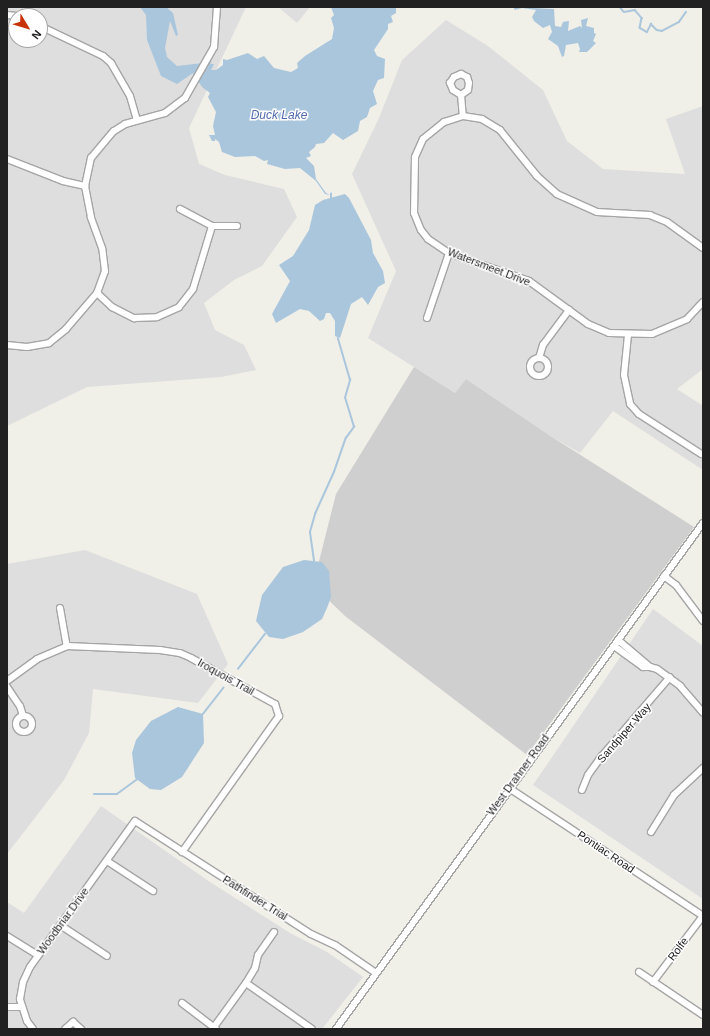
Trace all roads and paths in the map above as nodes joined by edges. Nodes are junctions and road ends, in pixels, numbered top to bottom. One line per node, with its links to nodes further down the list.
1 (217, 7): 5 (street)
2 (48, 30): 5 (street)
3 (461, 95): 4 (street)
4 (463, 116): 11 (street, Watersmeet Drive); 12 (street, Watersmeet Drive)
5 (137, 120): 7 (street)
6 (7, 159): 7 (street)
7 (84, 186): 13 (street)
8 (180, 210): 9 (street)
9 (212, 226): 10 (street); 13 (street)
10 (237, 226)
11 (703, 248)
12 (449, 253): 15 (street, Watersmeet Drive); 16 (street)
13 (97, 293): 18 (street)
14 (703, 302): 17 (street, Watersmeet Drive)
15 (569, 310): 17 (street, Watersmeet Drive); 19 (street)
16 (427, 318)
17 (628, 335): 20 (street)
18 (7, 345)
19 (539, 358)
20 (702, 455)
21 (703, 523): 22 (street, West Drahner Road)
22 (664, 576): 24 (street); 25 (street, West Drahner Road)
23 (60, 608): 26 (street)
24 (703, 622)
25 (616, 643): 27 (street); 33 (street, West Drahner Road)
26 (66, 646): 28 (street, Iroquois Trail); 37 (street, Iroquois Trail)
27 (670, 678): 30 (street); 34 (street, Sandpiper Way)
28 (7, 681)
29 (7, 687): 31 (street)
30 (703, 712)
31 (23, 716)
32 (703, 768): 36 (street)
33 (509, 788): 40 (street, Pontiac Road); 47 (street, West Drahner Road)
34 (582, 790)
35 (135, 821): 37 (street, Pathfinder Trial); 38 (street, Woodbriar Drive)
36 (651, 832)
37 (182, 852): 47 (street, Pathfinder Trial)
38 (107, 861): 39 (street); 41 (street, Woodbriar Drive)
39 (153, 891)
40 (703, 916): 48 (street, Rolfe)
41 (60, 925): 44 (street, Woodbriar Drive); 45 (street)
42 (274, 932): 49 (street)
43 (7, 936): 44 (street)
44 (38, 955): 52 (street, Woodbriar Drive)
45 (107, 956)
46 (639, 972): 48 (street)
47 (376, 973): 59 (street, West Drahner Road)
48 (654, 982): 53 (street)
49 (246, 983): 54 (street); 58 (street)
50 (182, 1003): 54 (street)
51 (7, 1007): 52 (street)
52 (22, 1007): 55 (street, Woodbriar Drive)
53 (703, 1015)
54 (215, 1028)
55 (33, 1029)
56 (65, 1029): 57 (street)
57 (81, 1029)
58 (312, 1029)
59 (336, 1029)

